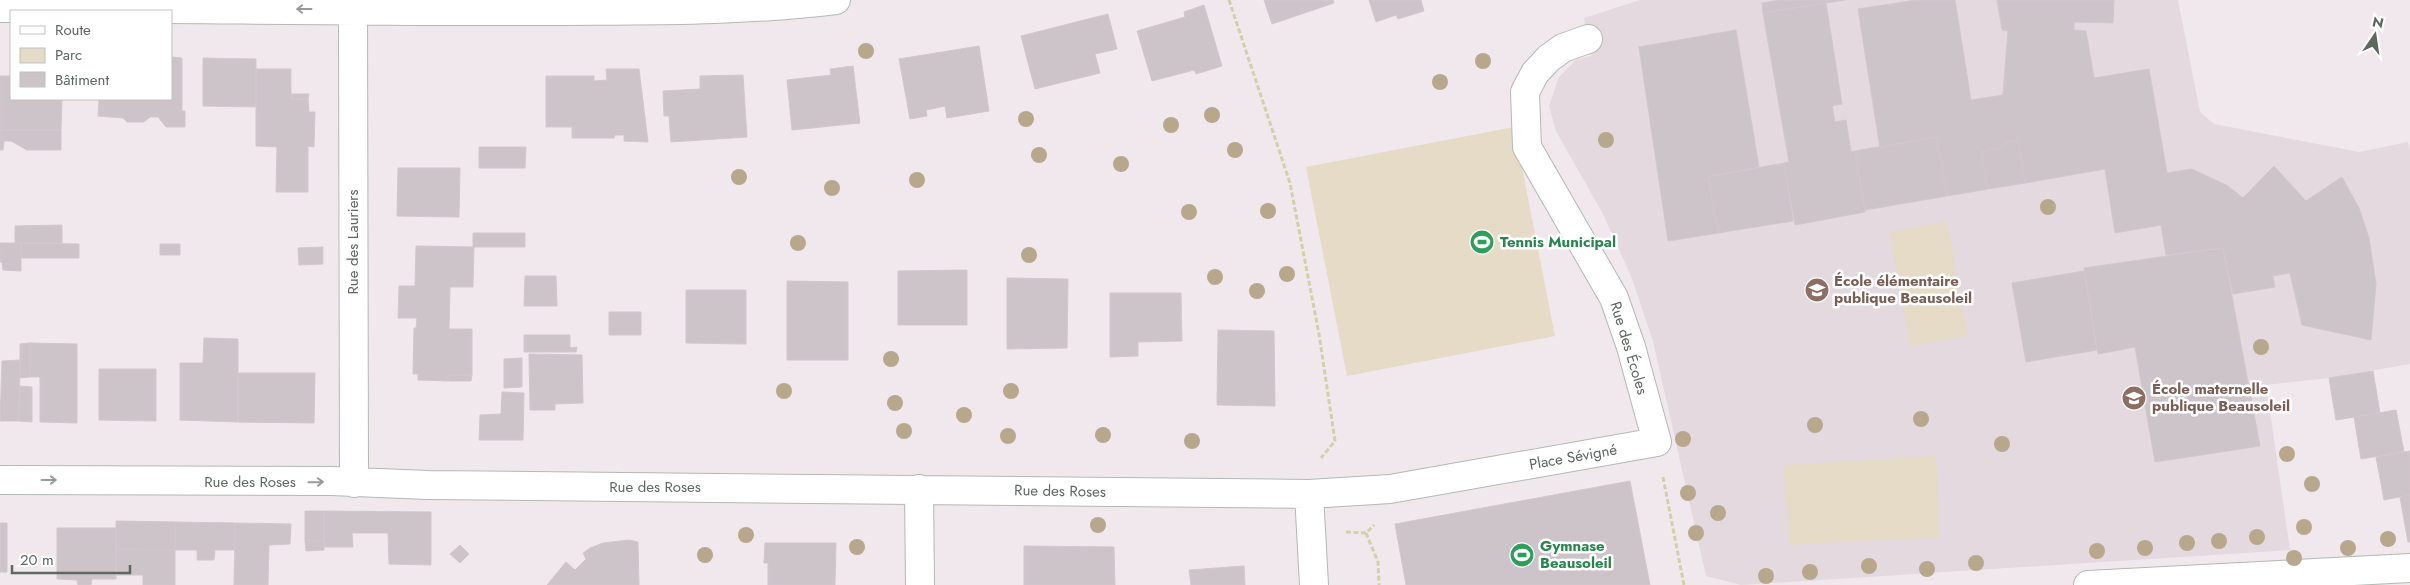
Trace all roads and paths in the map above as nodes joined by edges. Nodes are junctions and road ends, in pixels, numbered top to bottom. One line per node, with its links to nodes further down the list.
1 (836, 0): 3 (street)
2 (1229, 0): 6 (path)
3 (353, 5): 4 (street, one-way to 4); 9 (street, Rue des Lauriers)
4 (0, 8)
5 (1588, 39): 7 (street, Rue des Écoles)
6 (1335, 441)
7 (1657, 442): 11 (street, Place Sévigné); 18 (path)
8 (0, 480): 9 (street, Rue des Roses, one-way to 9)
9 (354, 483): 10 (street, Rue des Roses)
10 (919, 489): 12 (street, Rue des Roses); 15 (street)
11 (1346, 493): 12 (street, Rue des Roses)
12 (1309, 494): 16 (street)
13 (1366, 533): 17 (path)
14 (2410, 568): 19 (street)
15 (920, 585)
16 (1314, 585)
17 (1379, 585)
18 (1684, 585)
19 (2088, 585)

